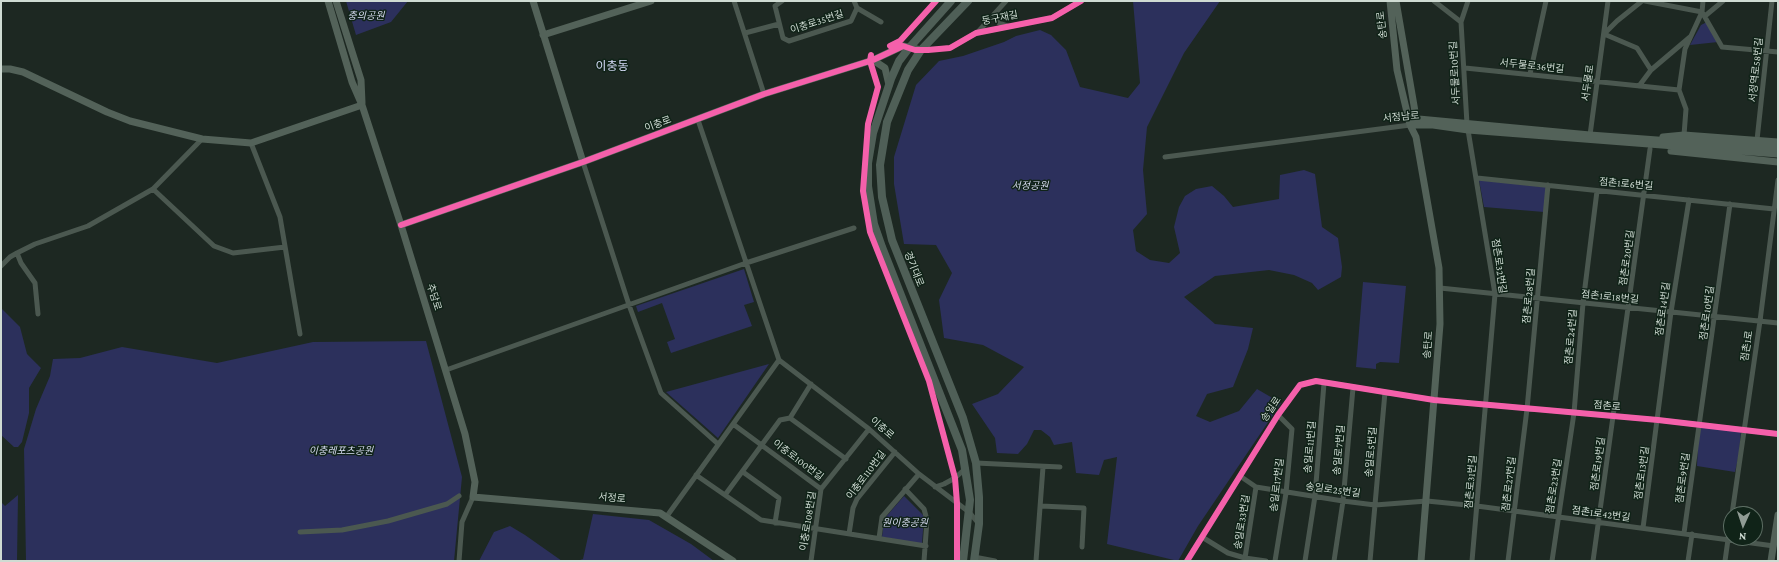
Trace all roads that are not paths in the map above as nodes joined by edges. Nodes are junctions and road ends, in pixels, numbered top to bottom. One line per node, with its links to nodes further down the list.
1 (328, 1): 49 (street, 추담로)
2 (336, 1): 49 (street, 추담로)
3 (533, 1): 33 (street)
4 (651, 1): 33 (street)
5 (734, 1): 30 (street)
6 (782, 1): 28 (street, 이충로35번길)
7 (854, 1): 24 (street, 이충로35번길)
8 (951, 1): 35 (main road)
9 (968, 1): 36 (main road, 경기대로)
10 (1006, 1): 23 (street)
11 (1081, 1): 29 (street, 둥구재길)
12 (1390, 1): 13 (street); 51 (street, 송탄로)
13 (1395, 1): 51 (street, 송탄로)
14 (1434, 1): 27 (street)
15 (1468, 1): 27 (street, 서두물로10번길)
16 (1546, 1): 43 (street)
17 (1608, 1): 32 (street, 서두물로)
18 (1642, 1): 32 (street)
19 (1645, 1): 25 (street)
20 (1703, 1): 25 (street)
21 (1723, 1): 25 (street)
22 (1772, 1): 37 (street, 서정역로58번길)
23 (1000, 6): 29 (street); 31 (street)
24 (857, 8): 26 (street); 28 (street, 이충로35번길)
25 (1704, 14): 34 (street); 37 (street)
26 (881, 22)
27 (1461, 22): 40 (street, 서두물로10번길)
28 (779, 24): 30 (street, 이충로35번길)
29 (1010, 26): 31 (street, 둥구재길)
30 (745, 33): 48 (street)
31 (976, 33): 36 (street, 둥구재길)
32 (1604, 34): 42 (street); 44 (street, 서두물로)
33 (543, 35): 64 (street)
34 (1690, 36): 42 (street); 47 (street)
35 (909, 48): 36 (street, 이충로); 39 (street, 이충로); 45 (main road)
36 (921, 50): 116 (main road, 경기대로)
37 (1767, 51): 38 (street); 56 (street, 서정역로58번길)
38 (1778, 52)
39 (873, 60): 45 (street); 48 (street, 이충로)
40 (1464, 68): 43 (street, 서두물로36번길); 52 (street, 서두물로10번길)
41 (1, 69): 55 (street)
42 (1651, 70): 46 (street)
43 (1530, 74): 44 (street, 서두물로36번길)
44 (1597, 82): 46 (street, 서두물로36번길); 53 (street, 서두물로)
45 (889, 85): 119 (main road)
46 (1639, 86): 47 (street, 서두물로36번길)
47 (1679, 90): 54 (street)
48 (764, 94): 50 (street, 이충로)
49 (362, 105): 59 (street); 75 (street, 추담로)
50 (698, 120): 64 (street, 이충로); 79 (street)
51 (1413, 124): 52 (street, 서정남로); 63 (street, 서정남로); 81 (street, 송탄로)
52 (1468, 127): 53 (street, 서정남로); 57 (street, 서정남로); 66 (street, 점촌로32번길)
53 (1590, 135): 57 (street, 서정남로)
54 (1684, 135): 56 (street); 57 (street)
55 (202, 139): 59 (street); 69 (street)
56 (1757, 140): 58 (street)
57 (1640, 142): 60 (street); 61 (street); 62 (street)
58 (1778, 142)
59 (251, 143): 77 (street)
60 (1650, 149): 65 (street); 71 (street, 점촌로20번길)
61 (1778, 149)
62 (1778, 154)
63 (1165, 157)
64 (583, 162): 75 (street, 이충로); 85 (street)
65 (1778, 162)
66 (1477, 178): 68 (street, 점촌1로6번길); 82 (street, 점촌로32번길)
67 (1778, 180): 74 (street, 점촌1로)
68 (1548, 185): 70 (street, 점촌1로6번길); 83 (street, 점촌로28번길)
69 (153, 190): 77 (street); 78 (street)
70 (1597, 191): 71 (street, 점촌1로6번길); 84 (street, 점촌로24번길)
71 (1645, 195): 72 (street, 점촌1로6번길); 86 (street, 점촌로20번길)
72 (1689, 200): 73 (street, 점촌1로6번길); 87 (street, 점촌로14번길)
73 (1730, 204): 74 (street, 점촌1로6번길); 89 (street, 점촌로10번길)
74 (1774, 209): 90 (street, 점촌1로)
75 (402, 225): 94 (street, 추담로)
76 (854, 228): 79 (street)
77 (285, 248): 92 (street)
78 (17, 253): 80 (street); 88 (street)
79 (746, 263): 85 (street); 93 (street)
80 (1, 266)
81 (1440, 288): 82 (street, 점촌1로18번길); 99 (street, 송탄로)
82 (1495, 294): 83 (street, 점촌1로18번길); 100 (street, 점촌로32번길)
83 (1538, 298): 84 (street, 점촌1로18번길); 101 (street, 점촌로28번길)
84 (1583, 303): 86 (street, 점촌1로18번길); 102 (street, 점촌로24번길)
85 (629, 305): 94 (street); 112 (street)
86 (1629, 308): 87 (street, 점촌1로18번길); 104 (street, 점촌로20번길)
87 (1671, 312): 89 (street, 점촌1로18번길); 106 (street, 점촌로14번길)
88 (38, 314)
89 (1715, 316): 90 (street, 점촌1로18번길); 108 (street, 점촌로10번길)
90 (1760, 321): 91 (street, 점촌1로18번길); 110 (street, 점촌1로)
91 (1778, 323)
92 (300, 334)
93 (779, 360): 96 (street, 이충로); 107 (street)
94 (446, 370): 132 (street, 추담로)
95 (1324, 383): 97 (street, 송일로); 103 (street, 송일로); 131 (street, 송일로11번길)
96 (811, 384): 105 (street, 이충로100번길); 109 (street, 이충로)
97 (1353, 388): 98 (street, 송일로); 133 (street, 송일로7번길)
98 (1386, 392): 99 (street, 송일로); 135 (street, 송일로5번길)
99 (1434, 400): 100 (street, 점촌로); 134 (street, 송탄로)
100 (1487, 405): 101 (street, 점촌로); 137 (street, 점촌로31번길)
101 (1527, 408): 102 (street, 점촌로); 139 (street, 점촌로27번길)
102 (1574, 413): 104 (street, 점촌로); 143 (street, 점촌로23번길)
103 (1278, 415): 123 (street, 송일로); 128 (street, 송일로17번길)
104 (1613, 417): 106 (street, 점촌로); 144 (street, 점촌로19번길)
105 (790, 418): 113 (street, 이충로100번길); 115 (street)
106 (1658, 420): 108 (street, 점촌로); 147 (street, 점촌로13번길)
107 (733, 424): 112 (street); 113 (street, 이충로100번길)
108 (1699, 425): 110 (street, 점촌로); 150 (street, 점촌로9번길)
109 (869, 429): 114 (street, 이충로); 115 (street, 이충로108번길)
110 (1744, 430): 111 (street, 점촌로); 138 (street, 점촌1로)
111 (1778, 434)
112 (718, 444): 122 (street)
113 (763, 445): 120 (street, 이충로100번길); 126 (street, 이충로100번길)
114 (895, 452): 121 (street, 이충로); 151 (street, 이충로110번길)
115 (846, 459): 126 (street, 이충로108번길)
116 (976, 463): 117 (street); 146 (main road, 경기대로)
117 (1043, 467): 118 (street); 136 (street)
118 (1060, 467)
119 (966, 468): 124 (street); 140 (main road)
120 (743, 472): 129 (street, 이충로100번길); 145 (street)
121 (919, 474): 124 (street, 이충로); 127 (street)
122 (696, 475): 129 (street); 142 (street)
123 (1240, 476): 125 (street, 송일로25번길); 153 (street, 송일로)
124 (935, 487): 140 (street, 이충로)
125 (1256, 487): 128 (street, 송일로25번길); 161 (street, 송일로33번길)
126 (821, 489): 148 (street, 이충로108번길)
127 (905, 489): 154 (street); 157 (street)
128 (1286, 493): 131 (street, 송일로25번길); 172 (street, 송일로17번길)
129 (725, 495): 145 (street)
130 (460, 496): 149 (street)
131 (1315, 496): 133 (street, 송일로25번길); 173 (street, 송일로11번길)
132 (473, 497): 142 (street, 서정로); 163 (street)
133 (1344, 501): 135 (street, 송일로25번길); 174 (street, 송일로7번길)
134 (1427, 501): 135 (street, 송일로25번길); 137 (street, 점촌1로42번길); 176 (street, 송탄로)
135 (1375, 505): 175 (street, 송일로5번길)
136 (1041, 506): 160 (street); 169 (street)
137 (1478, 506): 139 (street, 점촌1로42번길); 177 (street, 점촌로31번길)
138 (1733, 506)
139 (1515, 511): 143 (street, 점촌1로42번길); 178 (street, 점촌로27번길)
140 (969, 512): 146 (street, 이충로); 167 (main road)
141 (1778, 515): 159 (street)
142 (667, 516): 164 (street, 서정로)
143 (1558, 517): 144 (street, 점촌1로42번길); 179 (street, 점촌로23번길)
144 (1599, 522): 147 (street, 점촌1로42번길); 180 (street, 점촌로19번길)
145 (775, 523): 148 (street)
146 (979, 524): 162 (main road, 경기대로)
147 (1643, 528): 150 (street, 점촌1로42번길)
148 (815, 530): 151 (street); 165 (street, 이충로108번길)
149 (300, 532)
150 (1684, 533): 152 (street, 점촌1로42번길)
151 (849, 534): 154 (street)
152 (1692, 534): 155 (street, 점촌1로42번길); 181 (street)
153 (1202, 537): 161 (street, 송일로33번길); 170 (street, 송일로)
154 (879, 538): 157 (street)
155 (1723, 538)
156 (1763, 544): 159 (street, 점촌1로42번길)
157 (926, 546): 166 (street)
158 (1727, 546): 182 (street)
159 (1774, 546): 183 (street)
160 (1082, 547)
161 (1245, 558): 171 (street)
162 (974, 559): 168 (street)
163 (459, 561)
164 (733, 561)
165 (811, 561)
166 (924, 561)
167 (963, 561)
168 (995, 561)
169 (1036, 561)
170 (1187, 561)
171 (1266, 561)
172 (1275, 561)
173 (1305, 561)
174 (1334, 561)
175 (1370, 561)
176 (1421, 561)
177 (1472, 561)
178 (1508, 561)
179 (1552, 561)
180 (1593, 561)
181 (1688, 561)
182 (1724, 561)
183 (1771, 561)

